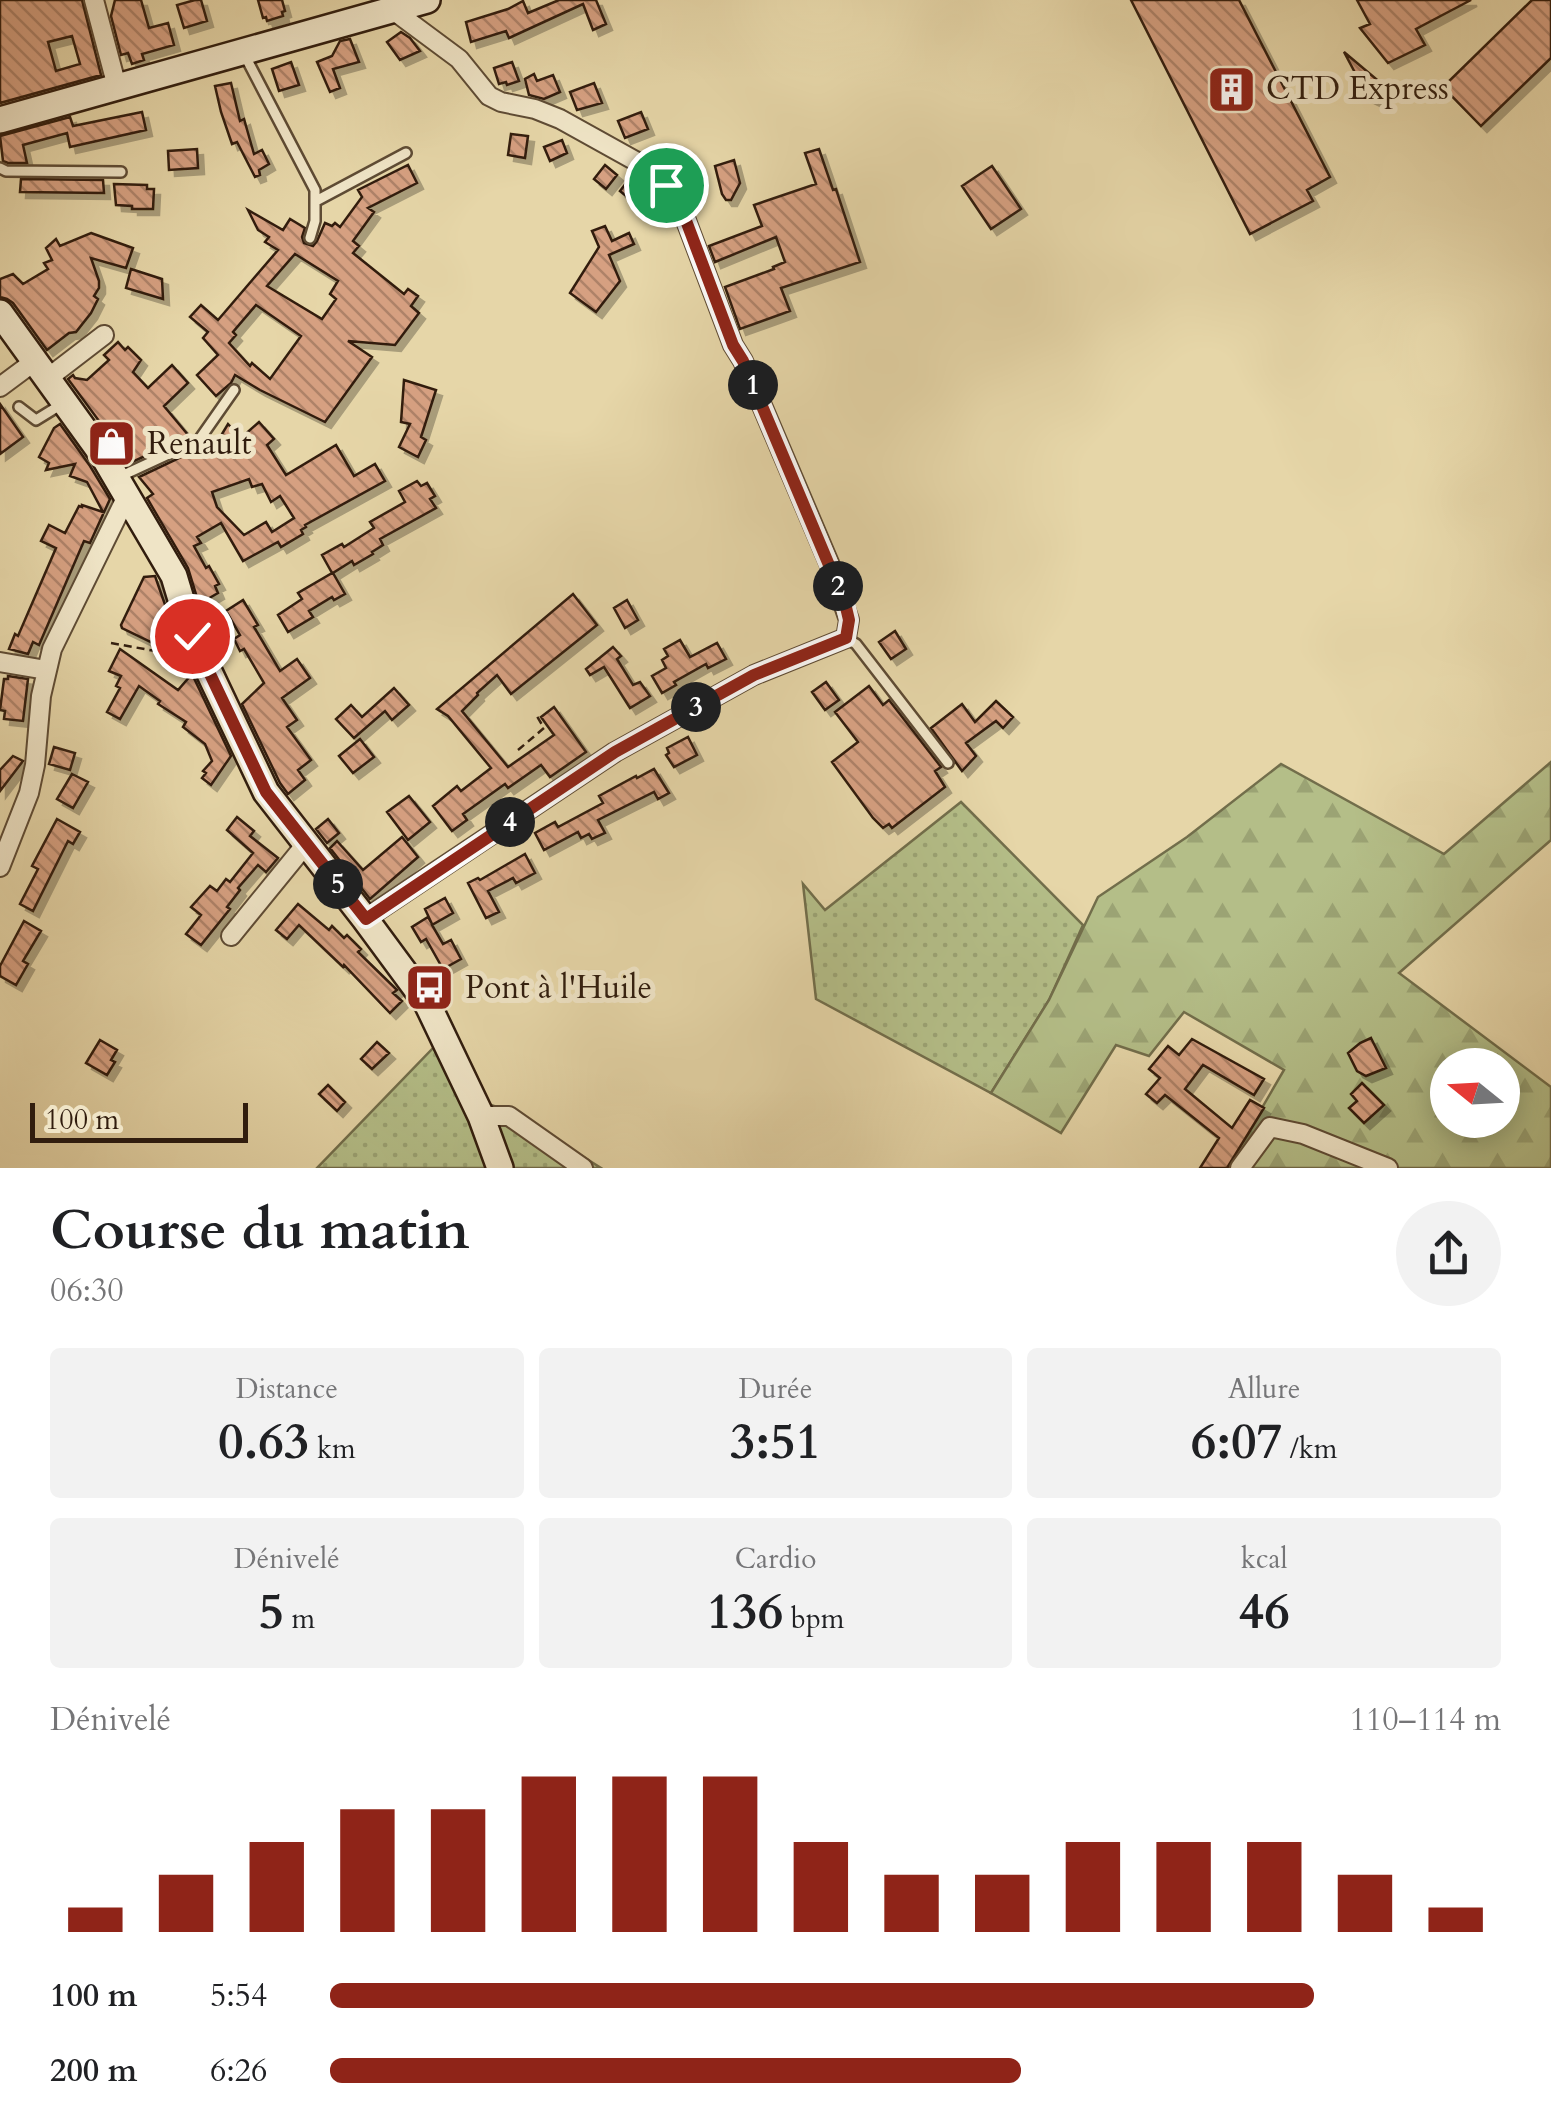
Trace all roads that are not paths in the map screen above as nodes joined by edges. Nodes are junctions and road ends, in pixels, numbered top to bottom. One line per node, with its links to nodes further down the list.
1 (427, 0): 3 (street)
2 (99, 6): 5 (street)
3 (392, 10): 4 (street); 20 (street)
4 (243, 52): 5 (street); 10 (lane)
5 (117, 88): 6 (street)
6 (0, 120)
7 (406, 153): 10 (lane)
8 (0, 168): 9 (lane)
9 (121, 172)
10 (316, 202): 11 (lane)
11 (310, 238)
12 (0, 313): 14 (street)
13 (104, 336): 14 (street)
14 (41, 370): 15 (street); 17 (street)
15 (0, 388)
16 (234, 390): 19 (lane)
17 (66, 402): 18 (lane); 19 (street)
18 (20, 406)
19 (122, 487): 22 (street); 24 (street)
20 (846, 638): 23 (lane); 26 (street)
21 (0, 662): 22 (street)
22 (46, 670): 25 (street)
23 (948, 762)
24 (306, 844): 26 (street); 27 (street)
25 (0, 867)
26 (366, 919): 28 (street)
27 (230, 936)
28 (481, 1116): 29 (street); 30 (street)
29 (500, 1168)
30 (583, 1168)
31 (1240, 1168): 32 (street)
32 (1388, 1168)

